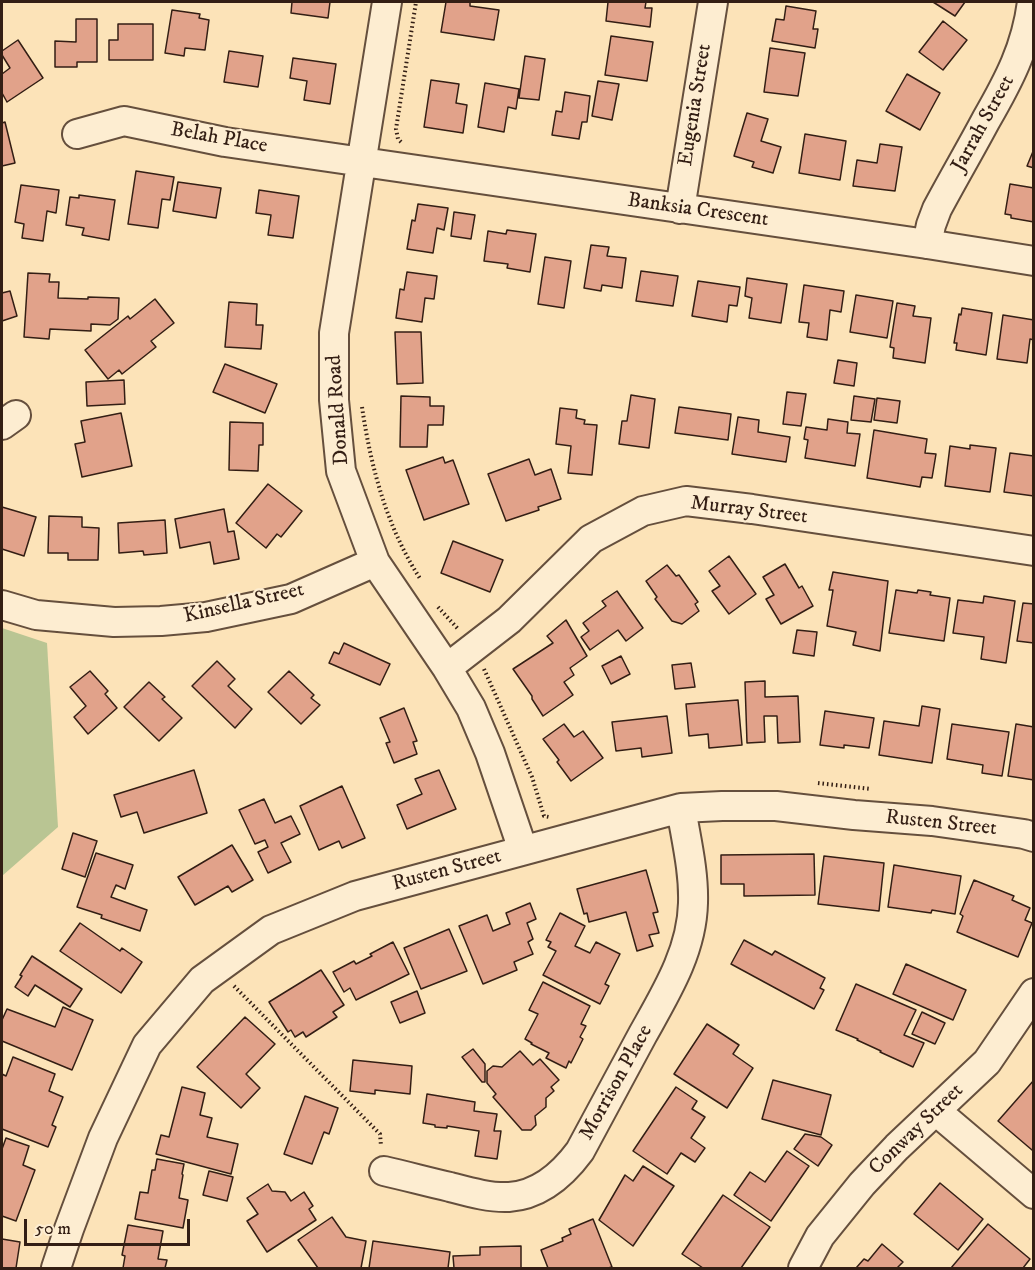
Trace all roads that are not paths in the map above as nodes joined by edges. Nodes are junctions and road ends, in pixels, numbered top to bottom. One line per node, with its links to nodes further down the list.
1 (387, 2): 5 (street, Donald Road)
2 (713, 2): 6 (street, Eugenia Street)
3 (1032, 2): 7 (street, Jarrah Street)
4 (77, 134): 5 (street, Belah Place)
5 (388, 153): 6 (street, Banksia Crescent); 10 (street, Donald Road)
6 (680, 209): 7 (street, Banksia Crescent)
7 (927, 244): 8 (street, Banksia Crescent)
8 (1034, 261)
9 (1034, 551): 12 (street, Murray Street)
10 (375, 562): 11 (street, Kinsella Street); 12 (street, Donald Road)
11 (2, 605)
12 (447, 668): 15 (street, Donald Road)
13 (681, 808): 14 (street, Rusten Street); 15 (street, Rusten Street); 18 (street, Morrison Place)
14 (1034, 837)
15 (523, 850): 20 (street, Rusten Street)
16 (1034, 993): 17 (street, Conway Street)
17 (936, 1111): 19 (street); 21 (street, Conway Street)
18 (384, 1171)
19 (1034, 1194)
20 (56, 1269)
21 (803, 1269)

